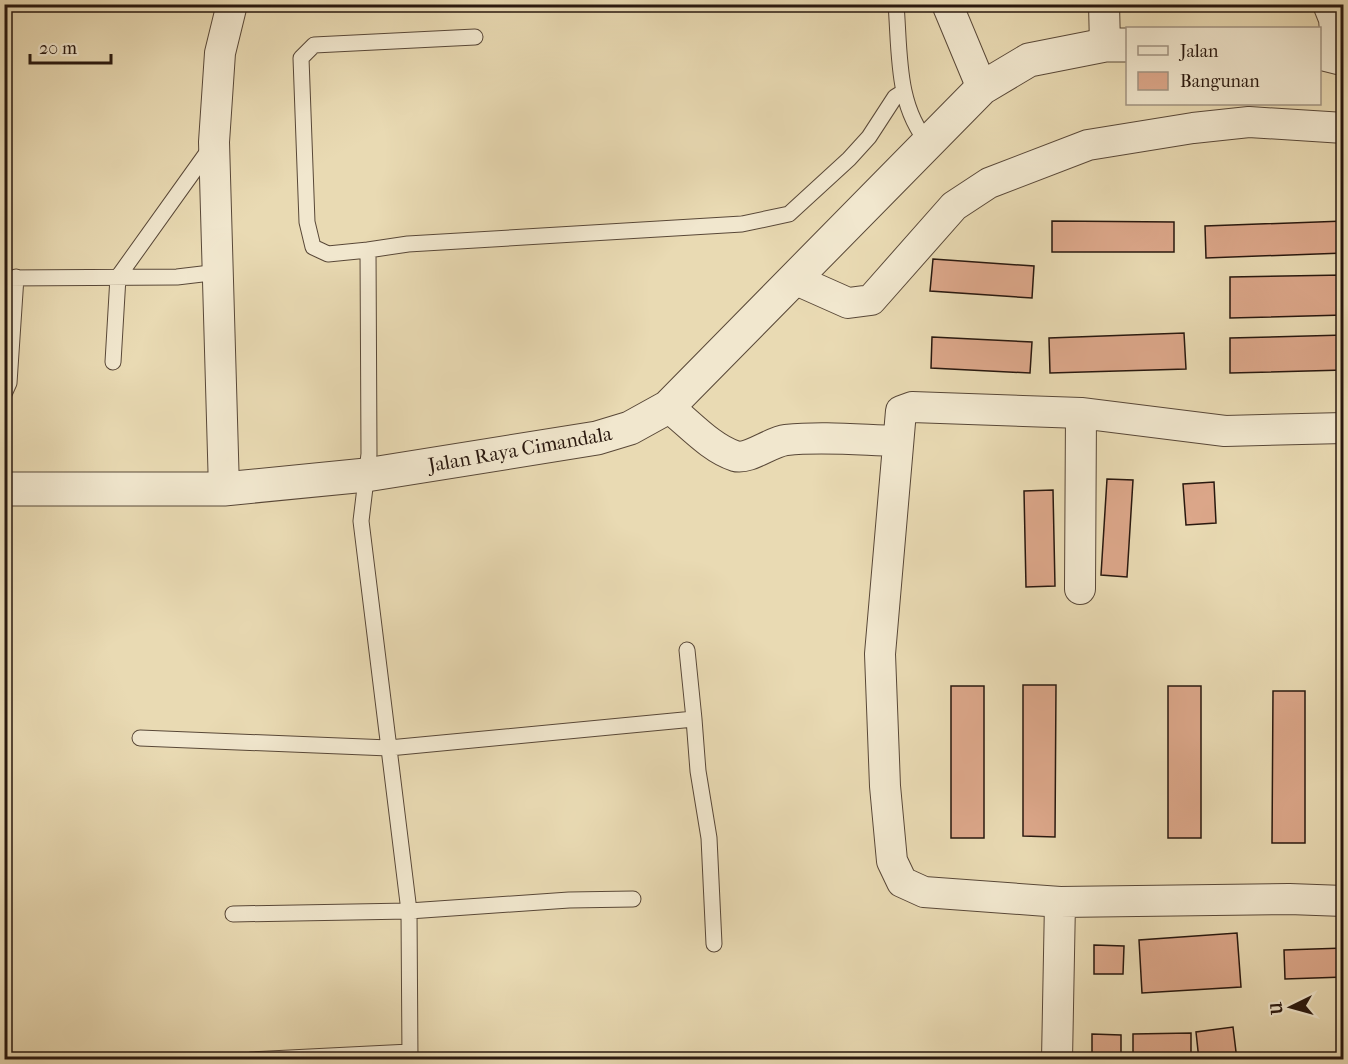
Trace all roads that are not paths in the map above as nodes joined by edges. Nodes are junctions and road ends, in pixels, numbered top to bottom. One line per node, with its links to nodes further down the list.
1 (232, 4): 12 (street)
2 (896, 4): 10 (lane)
3 (947, 4): 9 (street)
4 (1104, 4): 7 (street)
5 (1328, 4): 8 (street)
6 (475, 37): 14 (lane)
7 (1116, 45): 9 (street, Jalan Raya Cimandala)
8 (1333, 56)
9 (982, 88): 13 (street, Jalan Raya Cimandala)
10 (903, 92): 13 (lane); 14 (lane)
11 (1344, 128): 18 (street)
12 (214, 142): 15 (street); 16 (lane)
13 (929, 144): 18 (street, Jalan Raya Cimandala)
14 (368, 250): 25 (lane)
15 (219, 272): 16 (lane); 27 (street)
16 (118, 277): 17 (lane); 19 (lane)
17 (10, 278): 20 (lane)
18 (794, 279): 21 (street, Jalan Raya Cimandala)
19 (113, 362)
20 (4, 394)
21 (668, 407): 24 (street); 25 (street, Jalan Raya Cimandala)
22 (1081, 413): 23 (street); 24 (street); 28 (street)
23 (1344, 428)
24 (897, 441): 35 (street)
25 (366, 475): 27 (street, Jalan Raya Cimandala); 32 (lane)
26 (4, 489): 27 (street, Jalan Raya Cimandala)
27 (224, 489)
28 (1080, 589)
29 (687, 650): 30 (lane)
30 (694, 718): 32 (lane); 38 (lane)
31 (140, 738): 32 (lane)
32 (389, 748): 36 (lane)
33 (633, 899): 36 (lane)
34 (1344, 901): 35 (street)
35 (1060, 902): 41 (street)
36 (409, 911): 37 (lane); 39 (lane)
37 (233, 914)
38 (714, 944)
39 (410, 1056): 40 (lane)
40 (251, 1059)
41 (1057, 1059)

